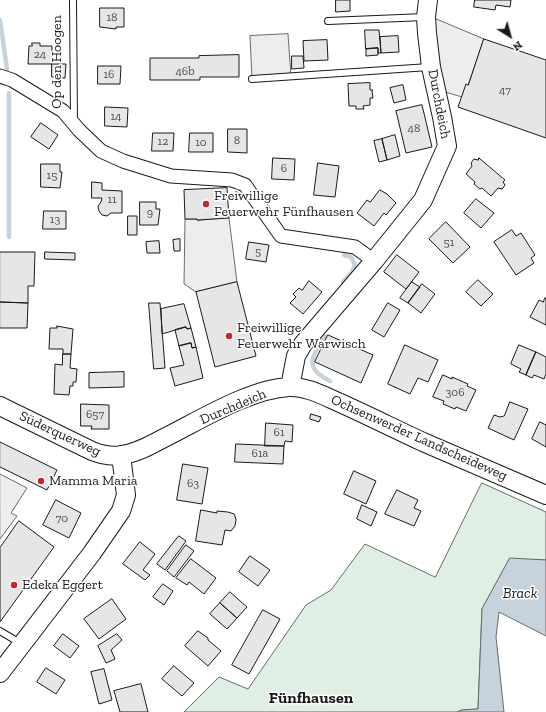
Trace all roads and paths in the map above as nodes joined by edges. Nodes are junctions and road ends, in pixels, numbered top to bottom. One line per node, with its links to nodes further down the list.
1 (73, 0): 7 (lane, Op den Hoogen)
2 (427, 8): 3 (lane); 4 (street, Durchdeich)
3 (328, 21)
4 (431, 67): 6 (lane); 8 (street, Durchdeich)
5 (0, 76): 7 (street, Op den Hoogen)
6 (252, 79)
7 (74, 124): 8 (street, Op den Hoogen)
8 (374, 261): 9 (street, Durchdeich)
9 (290, 387): 11 (street, Durchdeich); 12 (street, Ochsenwerder Landscheideweg)
10 (0, 406): 11 (street, Süderquerweg)
11 (121, 455): 14 (street)
12 (546, 495)
13 (0, 630): 14 (lane)
14 (23, 644): 15 (street)
15 (0, 673)

